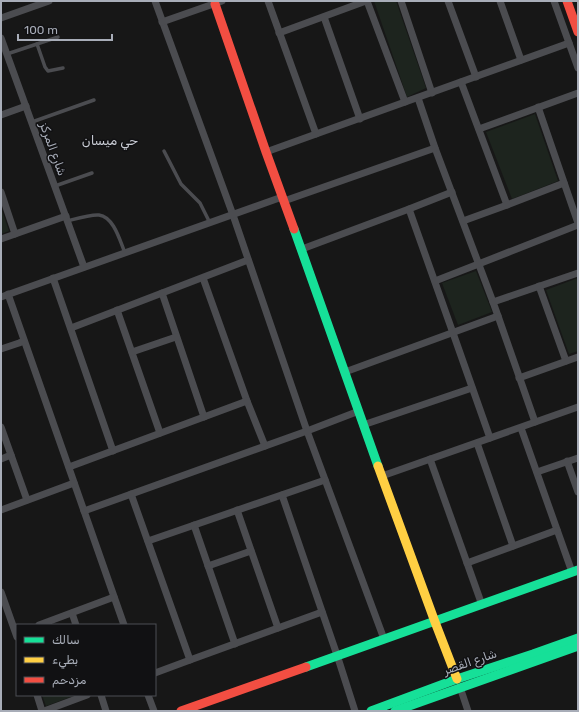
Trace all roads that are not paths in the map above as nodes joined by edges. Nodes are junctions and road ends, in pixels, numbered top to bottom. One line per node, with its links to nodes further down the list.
1 (155, 1): 13 (street)
2 (268, 1): 15 (street)
3 (366, 1): 11 (street); 30 (street)
4 (401, 1): 26 (street)
5 (448, 1): 24 (street)
6 (500, 1): 21 (street)
7 (554, 1): 18 (street)
8 (567, 1): 14 (street)
9 (45, 2): 12 (street)
10 (218, 2): 13 (street); 40 (street)
11 (324, 17): 15 (street); 34 (street)
12 (1, 18)
13 (162, 22): 49 (street)
14 (578, 32)
15 (279, 33): 37 (street)
16 (58, 37): 19 (lane)
17 (1, 38): 20 (street, شارع المركز)
18 (569, 43): 21 (street); 23 (street)
19 (37, 44): 20 (lane); 22 (lane)
20 (7, 54): 31 (street, شارع المركز)
21 (520, 60): 24 (street)
22 (63, 68)
23 (578, 68)
24 (476, 76): 25 (street)
25 (461, 82): 26 (street); 36 (street)
26 (432, 93): 28 (street)
27 (578, 93): 32 (street)
28 (418, 98): 30 (street); 38 (street)
29 (94, 100): 35 (lane)
30 (405, 102): 34 (street)
31 (26, 106): 33 (street); 35 (street, شارع المركز)
32 (538, 107): 36 (street); 42 (street)
33 (1, 115)
34 (360, 119): 37 (street)
35 (32, 122): 43 (street, شارع المركز)
36 (479, 129): 47 (street)
37 (316, 134): 40 (street)
38 (435, 148): 45 (street); 46 (street)
39 (164, 150): 52 (lane)
40 (266, 152): 46 (street)
41 (92, 173): 43 (lane)
42 (564, 183): 47 (street); 53 (street)
43 (55, 186): 50 (street, شارع المركز)
44 (1, 192): 54 (street)
45 (452, 192): 48 (street); 51 (street)
46 (283, 199): 49 (street); 56 (street)
47 (507, 206): 51 (street)
48 (409, 210): 56 (street); 64 (street)
49 (233, 215): 52 (street); 58 (street)
50 (66, 218): 54 (street); 57 (lane); 60 (street, شارع المركز)
51 (463, 221): 59 (street)
52 (210, 223): 57 (street)
53 (578, 224): 59 (street)
54 (15, 234): 55 (street)
55 (1, 239)
56 (302, 249): 79 (street)
57 (125, 253): 60 (street)
58 (248, 260): 63 (street); 90 (street)
59 (479, 264): 64 (street); 68 (street)
60 (84, 267): 62 (street)
61 (578, 273): 65 (street)
62 (53, 278): 67 (street); 71 (street)
63 (203, 278): 66 (street); 82 (street)
64 (435, 281): 72 (street)
65 (539, 286): 68 (street); 78 (street)
66 (162, 293): 69 (street); 73 (street)
67 (4, 296): 74 (street)
68 (493, 302): 70 (street)
69 (117, 310): 71 (street); 76 (street)
70 (498, 316): 72 (street); 80 (street)
71 (70, 328): 95 (street)
72 (454, 333): 79 (street); 81 (street)
73 (176, 336): 76 (street); 85 (street)
74 (24, 340): 75 (street); 101 (street)
75 (1, 349)
76 (132, 352): 91 (street)
77 (578, 357): 78 (street)
78 (566, 361): 80 (street)
79 (345, 372): 84 (street)
80 (519, 378): 86 (street)
81 (472, 388): 87 (street); 92 (street)
82 (247, 401): 85 (street); 94 (street)
83 (578, 407): 86 (street)
84 (359, 411): 87 (street); 90 (street)
85 (204, 417): 91 (street)
86 (535, 422): 89 (street)
87 (364, 425): 103 (street)
88 (1, 426): 96 (street)
89 (521, 428): 92 (street); 102 (street)
90 (307, 431): 94 (street); 104 (street)
91 (160, 433): 95 (street)
92 (490, 438): 93 (street)
93 (477, 443): 99 (street); 116 (street)
94 (265, 446): 107 (street)
95 (113, 451): 101 (street)
96 (11, 455): 98 (street); 109 (street)
97 (578, 458): 100 (street)
98 (1, 459)
99 (430, 459): 103 (street); 118 (street)
100 (567, 461): 102 (street); 106 (street)
101 (68, 467): 105 (street)
102 (537, 472): 114 (street)
103 (382, 476): 126 (street)
104 (325, 480): 108 (street); 133 (street)
105 (74, 483): 109 (street); 112 (street)
106 (578, 492)
107 (131, 494): 112 (street); 115 (street)
108 (282, 495): 111 (street); 124 (street)
109 (27, 500): 110 (street)
110 (1, 510)
111 (237, 510): 113 (street); 117 (street)
112 (84, 511): 122 (street)
113 (194, 525): 115 (street); 119 (street)
114 (557, 530): 116 (street); 120 (street)
115 (148, 541): 138 (street)
116 (513, 546): 118 (street)
117 (252, 551): 119 (street); 130 (street)
118 (467, 563): 123 (street)
119 (208, 566): 134 (street)
120 (575, 571): 123 (street)
121 (1, 592): 131 (street)
122 (114, 597): 125 (street); 129 (street)
123 (482, 605): 126 (street)
124 (322, 612): 130 (street); 137 (street)
125 (72, 613): 127 (street); 128 (street)
126 (435, 622): 133 (street); 140 (street)
127 (42, 624)
128 (76, 624)
129 (124, 624)
130 (278, 628): 134 (street)
131 (16, 632)
132 (578, 638): 136 (street, شارع القصر)
133 (384, 639): 137 (street)
134 (235, 644): 138 (street)
135 (578, 646): 136 (street, شارع القصر)
136 (548, 653): 140 (street, شارع القصر)
137 (337, 655): 149 (street); 150 (street)
138 (190, 660): 139 (street)
139 (156, 673)
140 (459, 683): 145 (street, شارع القصر); 151 (street, شارع القصر); 152 (street)
141 (37, 696): 146 (street)
142 (84, 696): 146 (street)
143 (101, 696): 147 (street)
144 (148, 696): 148 (street)
145 (400, 710)
146 (43, 711)
147 (106, 711)
148 (154, 711)
149 (181, 711)
150 (355, 711)
151 (371, 711)
152 (468, 711)

